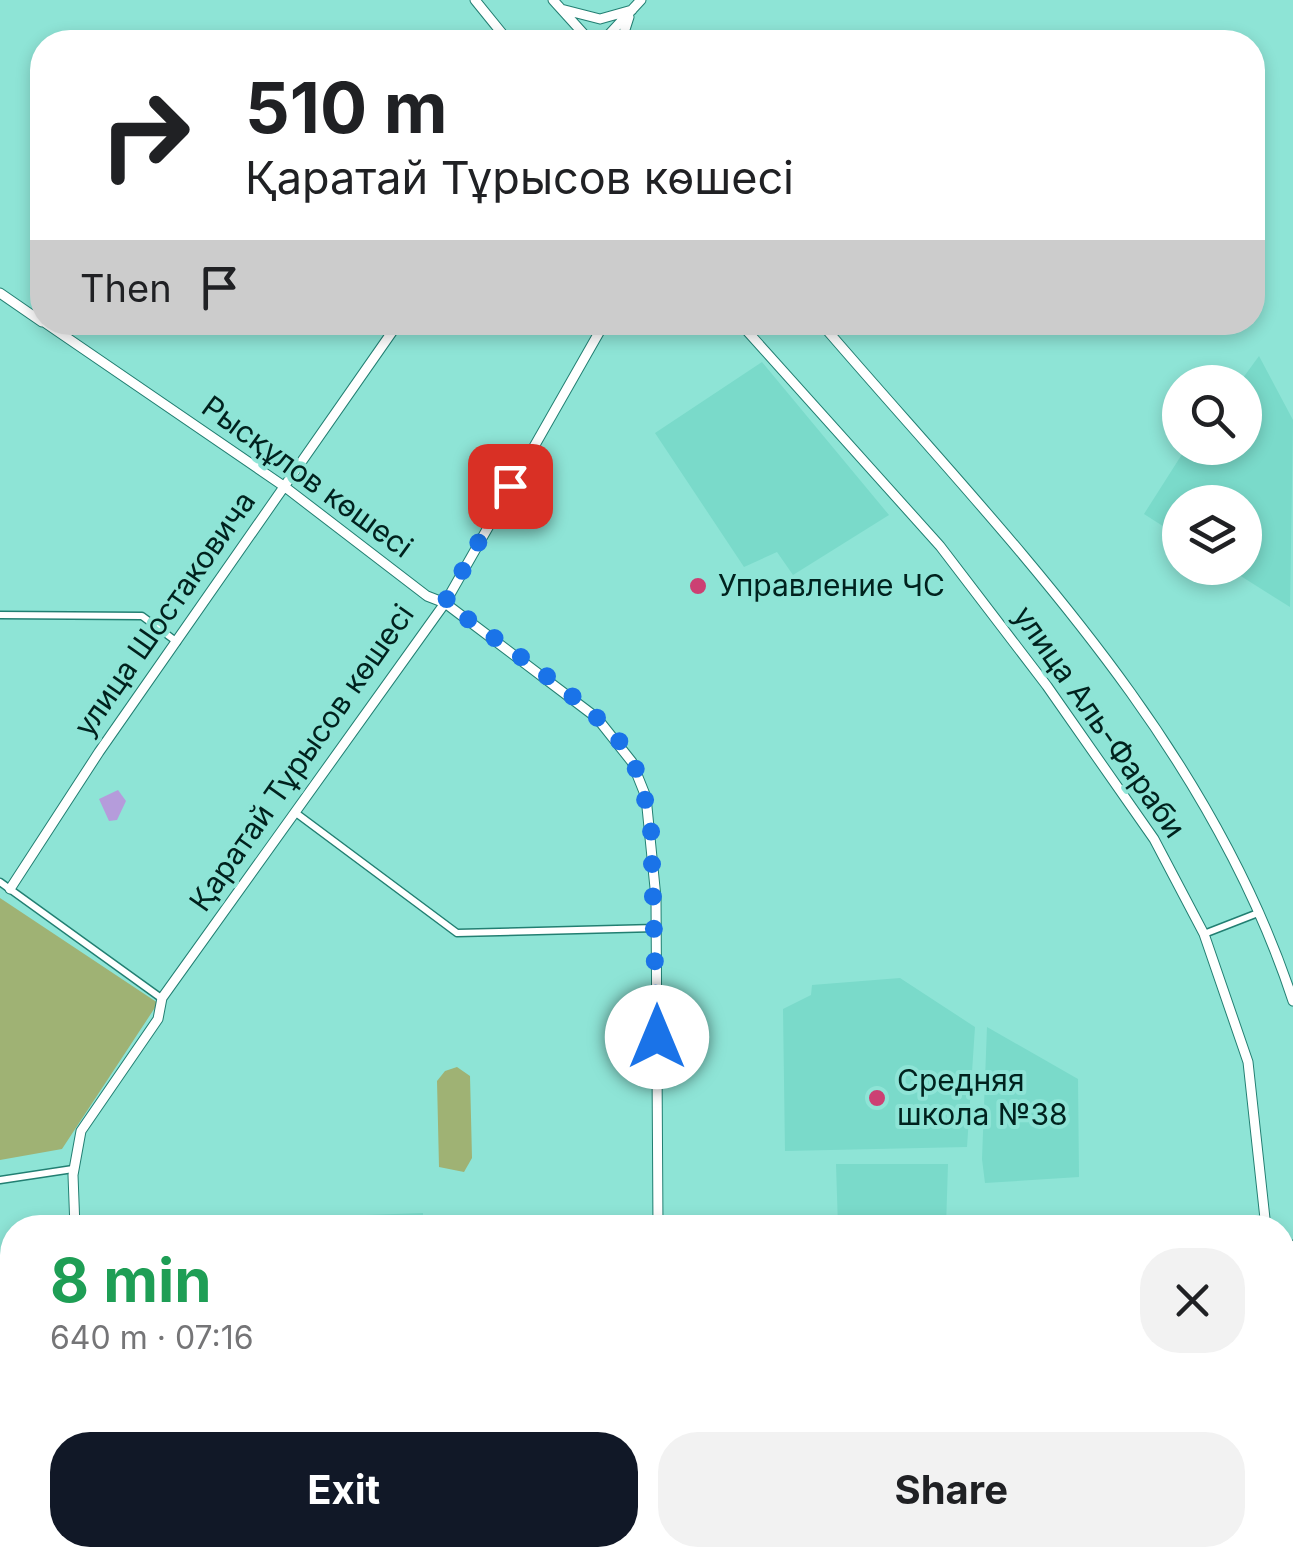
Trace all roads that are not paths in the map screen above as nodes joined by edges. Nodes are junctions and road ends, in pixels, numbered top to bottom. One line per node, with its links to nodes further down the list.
1 (474, 0): 6 (main road)
2 (553, 0): 4 (main road)
3 (641, 0): 5 (main road)
4 (561, 9): 5 (main road); 7 (main road)
5 (632, 10): 8 (main road); 9 (main road)
6 (498, 30)
7 (580, 30)
8 (613, 30)
9 (625, 30)
10 (0, 293): 11 (main road, Рысқұлов көшесі)
11 (30, 313)
12 (62, 335): 17 (main road, Рысқұлов көшесі)
13 (390, 335): 17 (main road, улица Шостаковича)
14 (598, 335): 18 (main road, Қаратай Тұрысов көшесі)
15 (751, 335): 26 (main road, улица Аль-Фараби)
16 (831, 335): 24 (main road, улица Аль-Фараби)
17 (285, 487): 18 (main road, Рысқұлов көшесі); 20 (main road, улица Шостаковича)
18 (445, 602): 21 (main road, Қаратай Тұрысов көшесі); 25 (main road, Рысқұлов көшесі)
19 (0, 615): 20 (street)
20 (178, 642): 23 (main road, улица Шостаковича)
21 (296, 813): 25 (street); 27 (main road, Қаратай Тұрысов көшесі)
22 (0, 882): 23 (street)
23 (10, 889): 27 (street)
24 (1258, 912): 26 (street); 28 (main road, улица Аль-Фараби)
25 (656, 928): 32 (main road, Рысқұлов көшесі)
26 (1204, 934): 33 (main road, улица Аль-Фараби)
27 (162, 998): 29 (main road, Қаратай Тұрысов көшесі)
28 (1293, 1001)
29 (74, 1169): 30 (street); 31 (main road, Қаратай Тұрысов көшесі)
30 (0, 1180)
31 (75, 1215)
32 (658, 1215)
33 (1265, 1215)

